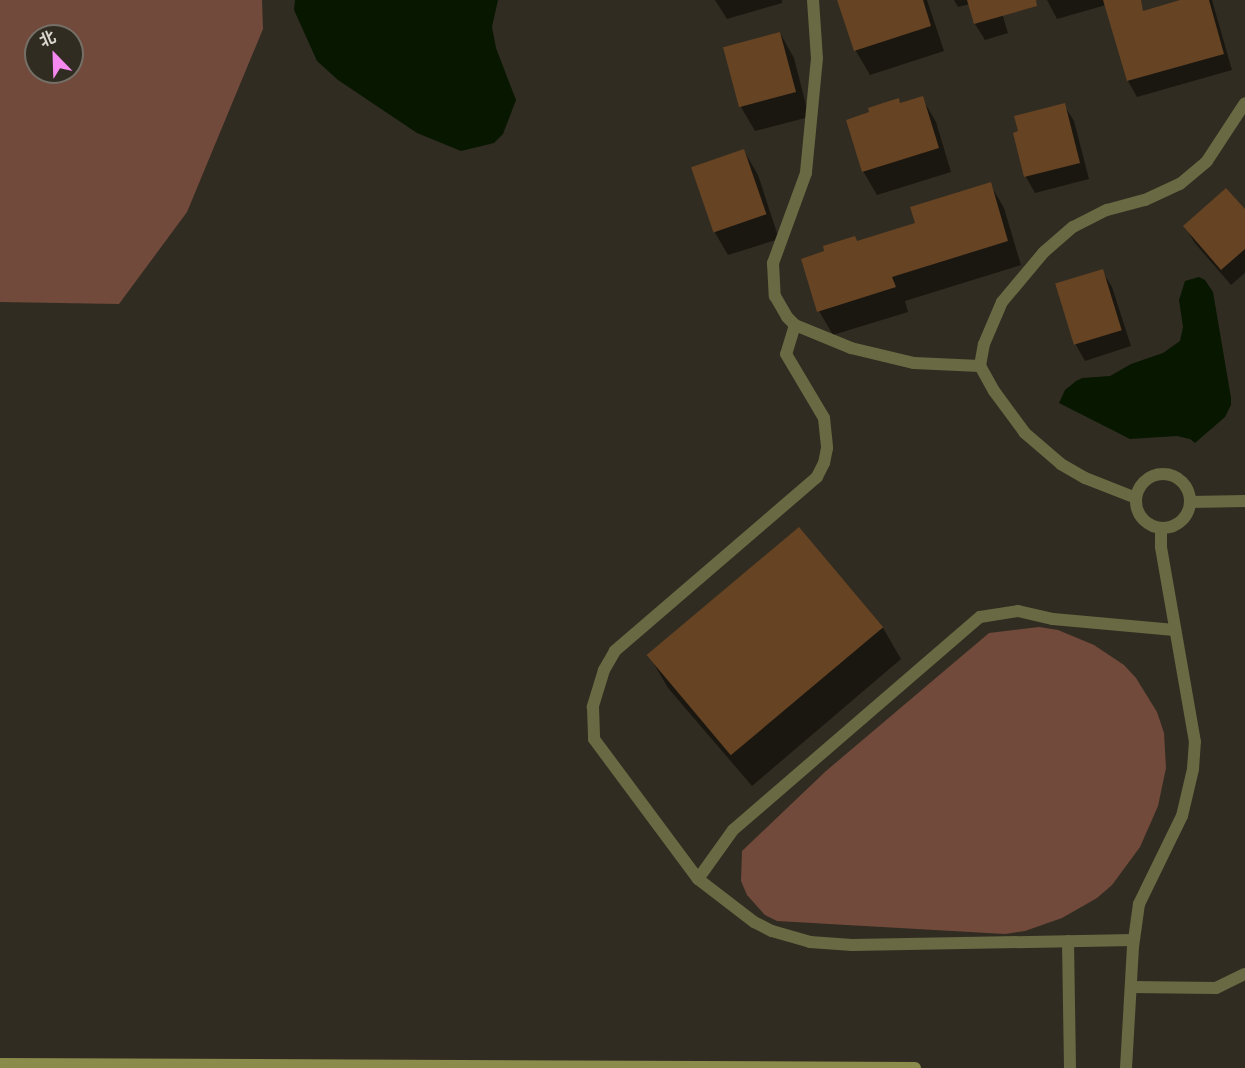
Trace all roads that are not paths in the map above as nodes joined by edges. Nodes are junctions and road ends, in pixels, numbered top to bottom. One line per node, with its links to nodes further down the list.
1 (813, 0): 3 (lane)
2 (1245, 102): 4 (lane)
3 (795, 325): 4 (lane); 10 (lane)
4 (980, 366): 5 (lane)
5 (1136, 498): 7 (lane); 8 (lane)
6 (1245, 501): 7 (lane)
7 (1190, 502): 8 (lane)
8 (1161, 528): 9 (lane)
9 (1175, 630): 10 (lane); 11 (lane)
10 (698, 879): 12 (lane)
11 (1133, 940): 12 (lane); 14 (lane)
12 (1068, 941): 17 (lane)
13 (1245, 974): 14 (lane)
14 (1131, 987): 18 (lane)
15 (0, 1064): 16 (main road)
16 (915, 1068)
17 (1070, 1068)
18 (1126, 1068)

